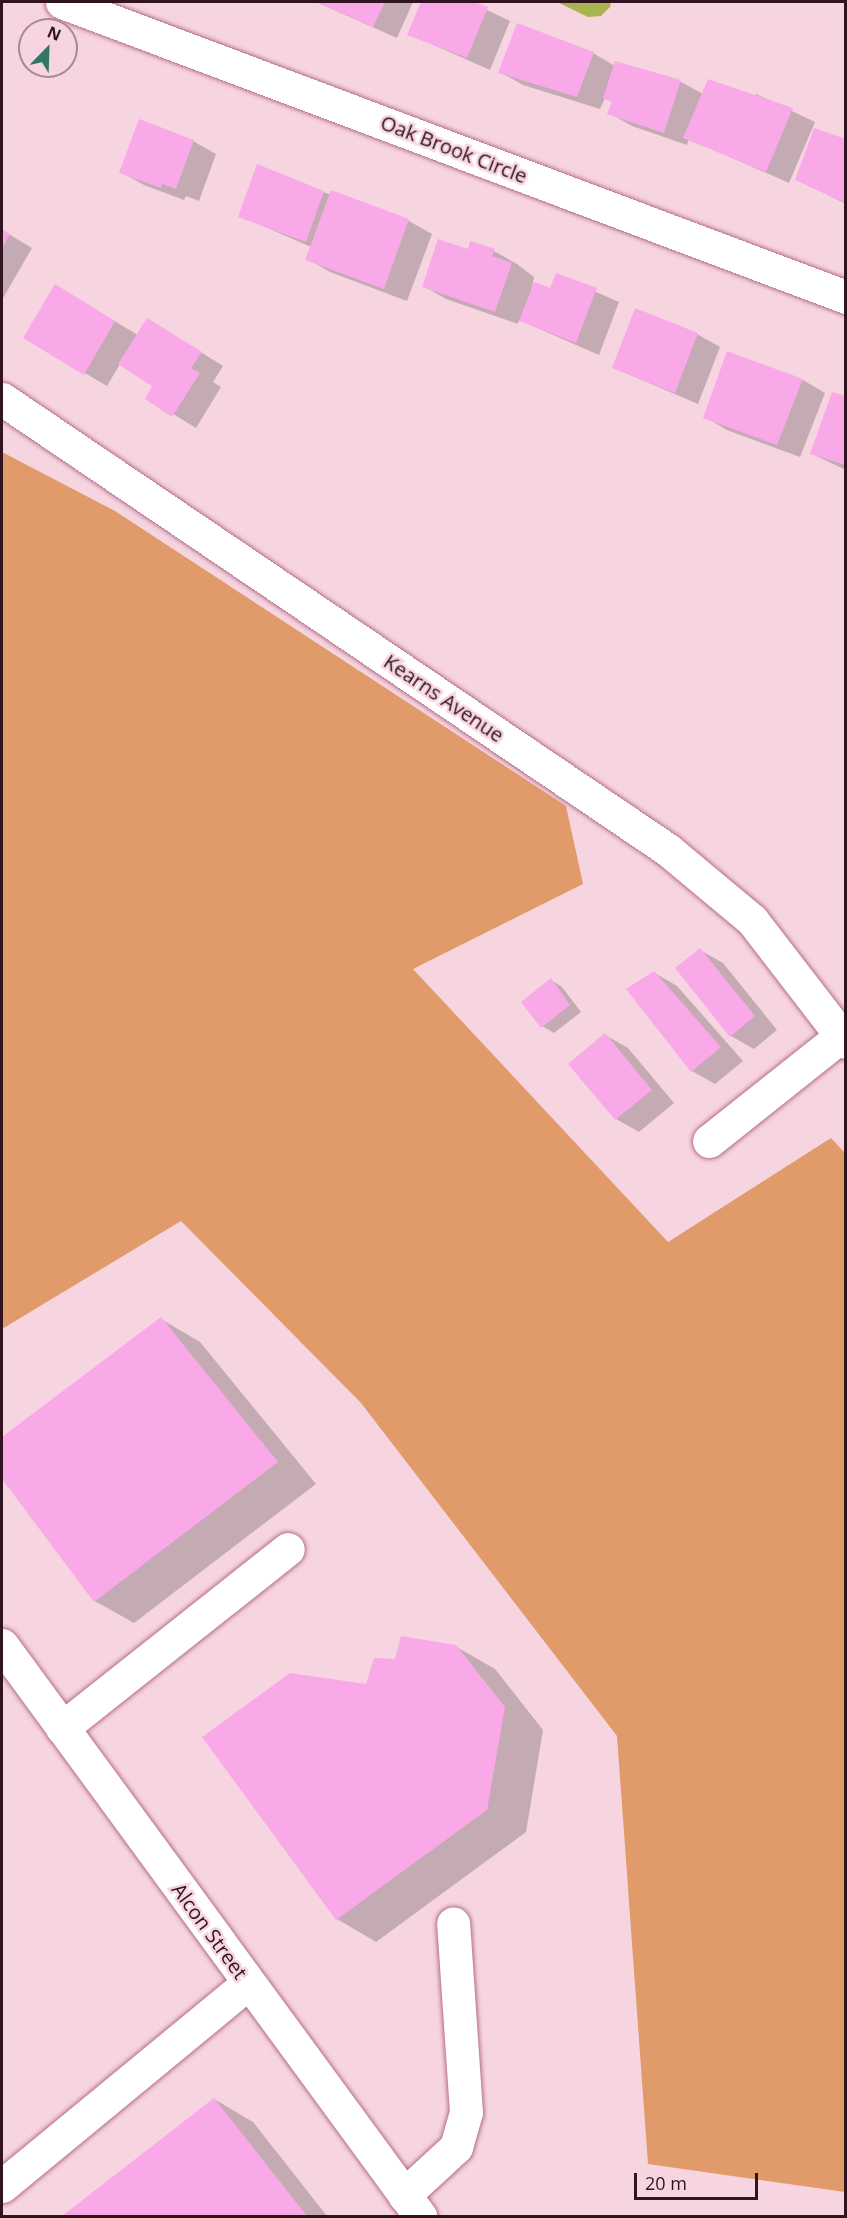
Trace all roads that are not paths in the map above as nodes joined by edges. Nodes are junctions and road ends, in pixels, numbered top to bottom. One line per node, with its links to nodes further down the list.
1 (62, 2): 2 (street, Oak Brook Circle)
2 (846, 297)
3 (2, 399): 4 (street, Kearns Avenue)
4 (843, 1039): 5 (street)
5 (709, 1141)
6 (288, 1550): 8 (street)
7 (2, 1645): 8 (street, Alcon Street)
8 (62, 1728): 10 (street, Alcon Street)
9 (453, 1923): 12 (street)
10 (248, 1983): 11 (street); 12 (street, Alcon Street)
11 (2, 2186)
12 (412, 2206)

